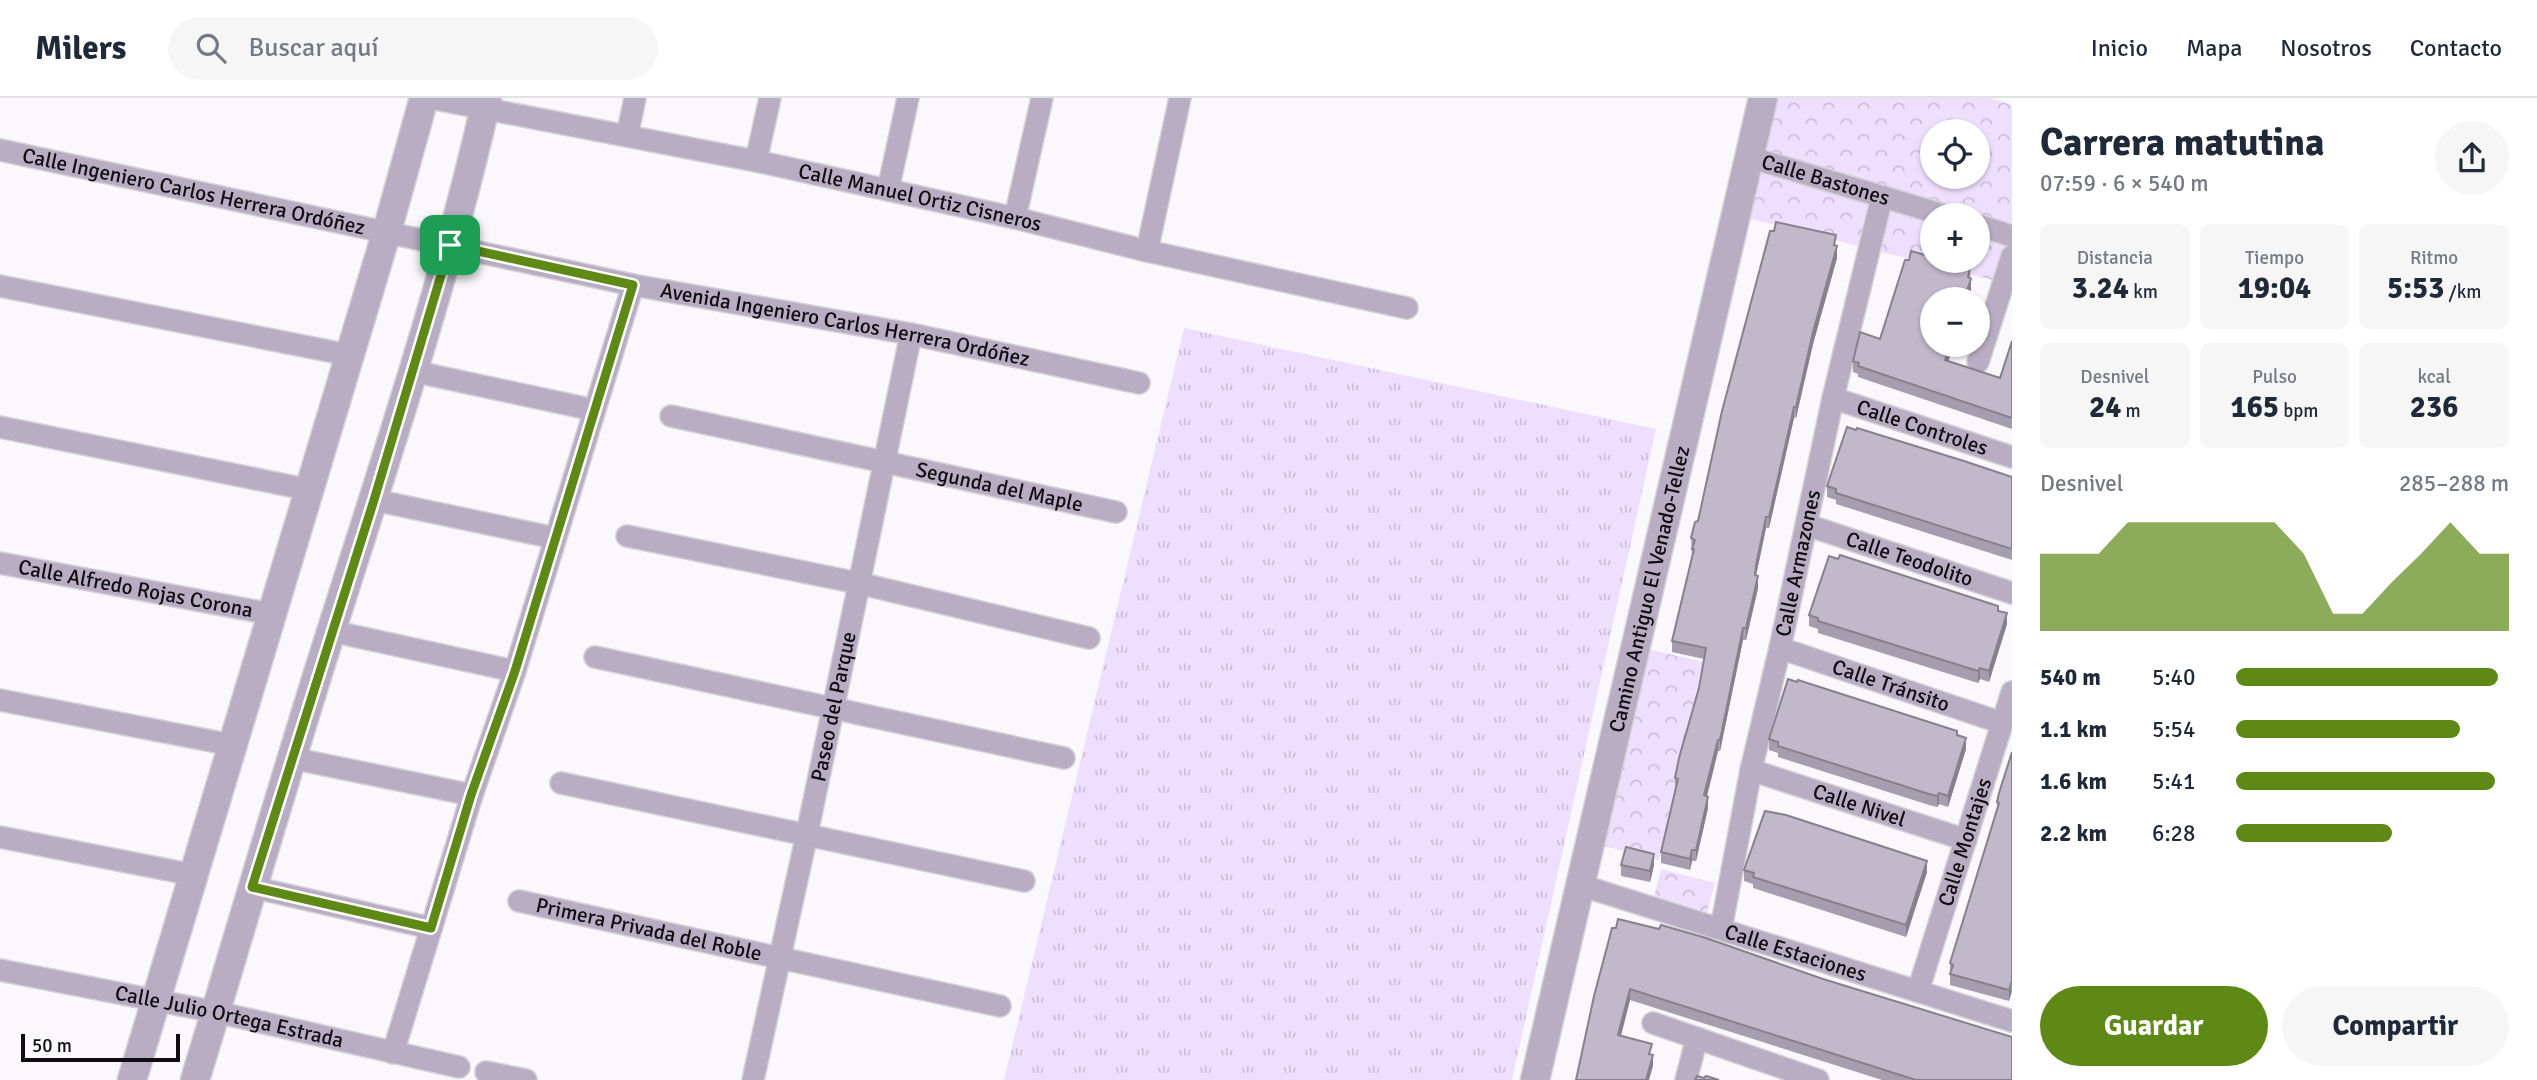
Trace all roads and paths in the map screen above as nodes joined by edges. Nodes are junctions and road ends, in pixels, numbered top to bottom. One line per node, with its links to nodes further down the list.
1 (424, 98): 19 (street)
2 (430, 98): 9 (street, Calle Manuel Ortiz Cisneros)
3 (635, 98): 10 (street)
4 (770, 98): 13 (street)
5 (908, 98): 14 (street)
6 (1042, 98): 17 (street)
7 (1180, 98): 22 (street)
8 (1763, 98): 12 (street, Camino Antiguo El Venado-Tellez)
9 (486, 104): 10 (street, Calle Manuel Ortiz Cisneros); 21 (street)
10 (627, 136): 13 (street, Calle Manuel Ortiz Cisneros)
11 (0, 150): 19 (street, Calle Ingeniero Carlos Herrera Ordóñez)
12 (1749, 157): 15 (street, Calle Bastones); 68 (street, Camino Antiguo El Venado-Tellez)
13 (756, 161): 14 (street, Calle Manuel Ortiz Cisneros)
14 (888, 190): 17 (street, Calle Manuel Ortiz Cisneros)
15 (1882, 197): 16 (street, Calle Bastones); 32 (street, Calle Armazones)
16 (1920, 208)
17 (1015, 218): 22 (street, Calle Manuel Ortiz Cisneros)
18 (1990, 229): 20 (street)
19 (387, 231): 21 (street, Avenida Ingeniero Carlos Herrera Ordóñez); 28 (street)
20 (2012, 236)
21 (450, 245): 24 (street, Avenida Ingeniero Carlos Herrera Ordóñez); 30 (street)
22 (1147, 251): 26 (street, Calle Manuel Ortiz Cisneros)
23 (2012, 256): 29 (street)
24 (633, 285): 27 (street, Avenida Ingeniero Carlos Herrera Ordóñez); 33 (street)
25 (0, 286): 28 (street)
26 (1407, 308)
27 (911, 334): 31 (street, Avenida Ingeniero Carlos Herrera Ordóñez); 37 (street, Paseo del Parque)
28 (349, 355): 38 (street)
29 (1978, 362)
30 (412, 371): 33 (street); 39 (street)
31 (1139, 383)
32 (1833, 398): 36 (street, Calle Controles); 41 (street, Calle Armazones)
33 (594, 410): 43 (street)
34 (671, 416): 37 (street, Segunda del Maple)
35 (0, 427): 38 (street)
36 (2012, 457)
37 (884, 460): 40 (street, Segunda del Maple); 45 (street, Paseo del Parque)
38 (310, 490): 47 (street)
39 (374, 500): 43 (street); 48 (street)
40 (1116, 512)
41 (1807, 525): 46 (street, Calle Teodolito); 50 (street, Calle Armazones)
42 (627, 536): 45 (street)
43 (555, 538): 52 (street)
44 (0, 563): 47 (street, Calle Alfredo Rojas Corona)
45 (858, 583): 49 (street); 55 (street, Paseo del Parque)
46 (2012, 593)
47 (271, 614): 57 (street)
48 (331, 631): 52 (street); 58 (street)
49 (1088, 638)
50 (1780, 648): 56 (street, Calle Tránsito); 60 (street, Calle Armazones)
51 (595, 657): 55 (street)
52 (515, 671): 62 (street)
53 (2012, 692): 56 (street, Calle Montajes)
54 (0, 700): 57 (street)
55 (833, 708): 59 (street); 63 (street, Paseo del Parque)
56 (2003, 723): 65 (street, Calle Montajes)
57 (232, 745): 66 (street)
58 (291, 758): 62 (street); 69 (street)
59 (1064, 758)
60 (1751, 771): 65 (street, Calle Nivel); 72 (street, Calle Armazones)
61 (561, 783): 63 (street)
62 (471, 795): 71 (street)
63 (807, 834): 67 (street); 73 (street, Paseo del Parque)
64 (0, 837): 66 (street)
65 (1966, 840): 75 (street, Calle Montajes)
66 (194, 875): 76 (street)
67 (1024, 881)
68 (1580, 885): 72 (street, Calle Estaciones); 89 (street, Camino Antiguo El Venado-Tellez)
69 (252, 887): 71 (street); 78 (street)
70 (519, 901): 73 (street, Primera Privada del Roble)
71 (431, 928): 82 (street)
72 (1721, 929): 75 (street, Calle Estaciones)
73 (779, 958): 77 (street, Primera Privada del Roble); 88 (street, Paseo del Parque)
74 (0, 970): 76 (street, Calle Julio Ortega Estrada)
75 (1918, 991): 79 (street, Calle Estaciones)
76 (157, 1000): 78 (street, Calle Julio Ortega Estrada); 85 (street)
77 (1000, 1006)
78 (216, 1012): 82 (street, Calle Julio Ortega Estrada); 86 (street)
79 (2012, 1021)
80 (1653, 1023): 81 (street)
81 (1697, 1038): 90 (street); 91 (street)
82 (393, 1053): 83 (street, Calle Julio Ortega Estrada)
83 (459, 1067)
84 (486, 1072): 87 (street)
85 (132, 1080)
86 (195, 1080)
87 (526, 1080)
88 (753, 1080)
89 (1535, 1080)
90 (1686, 1080)
91 (1818, 1080)

